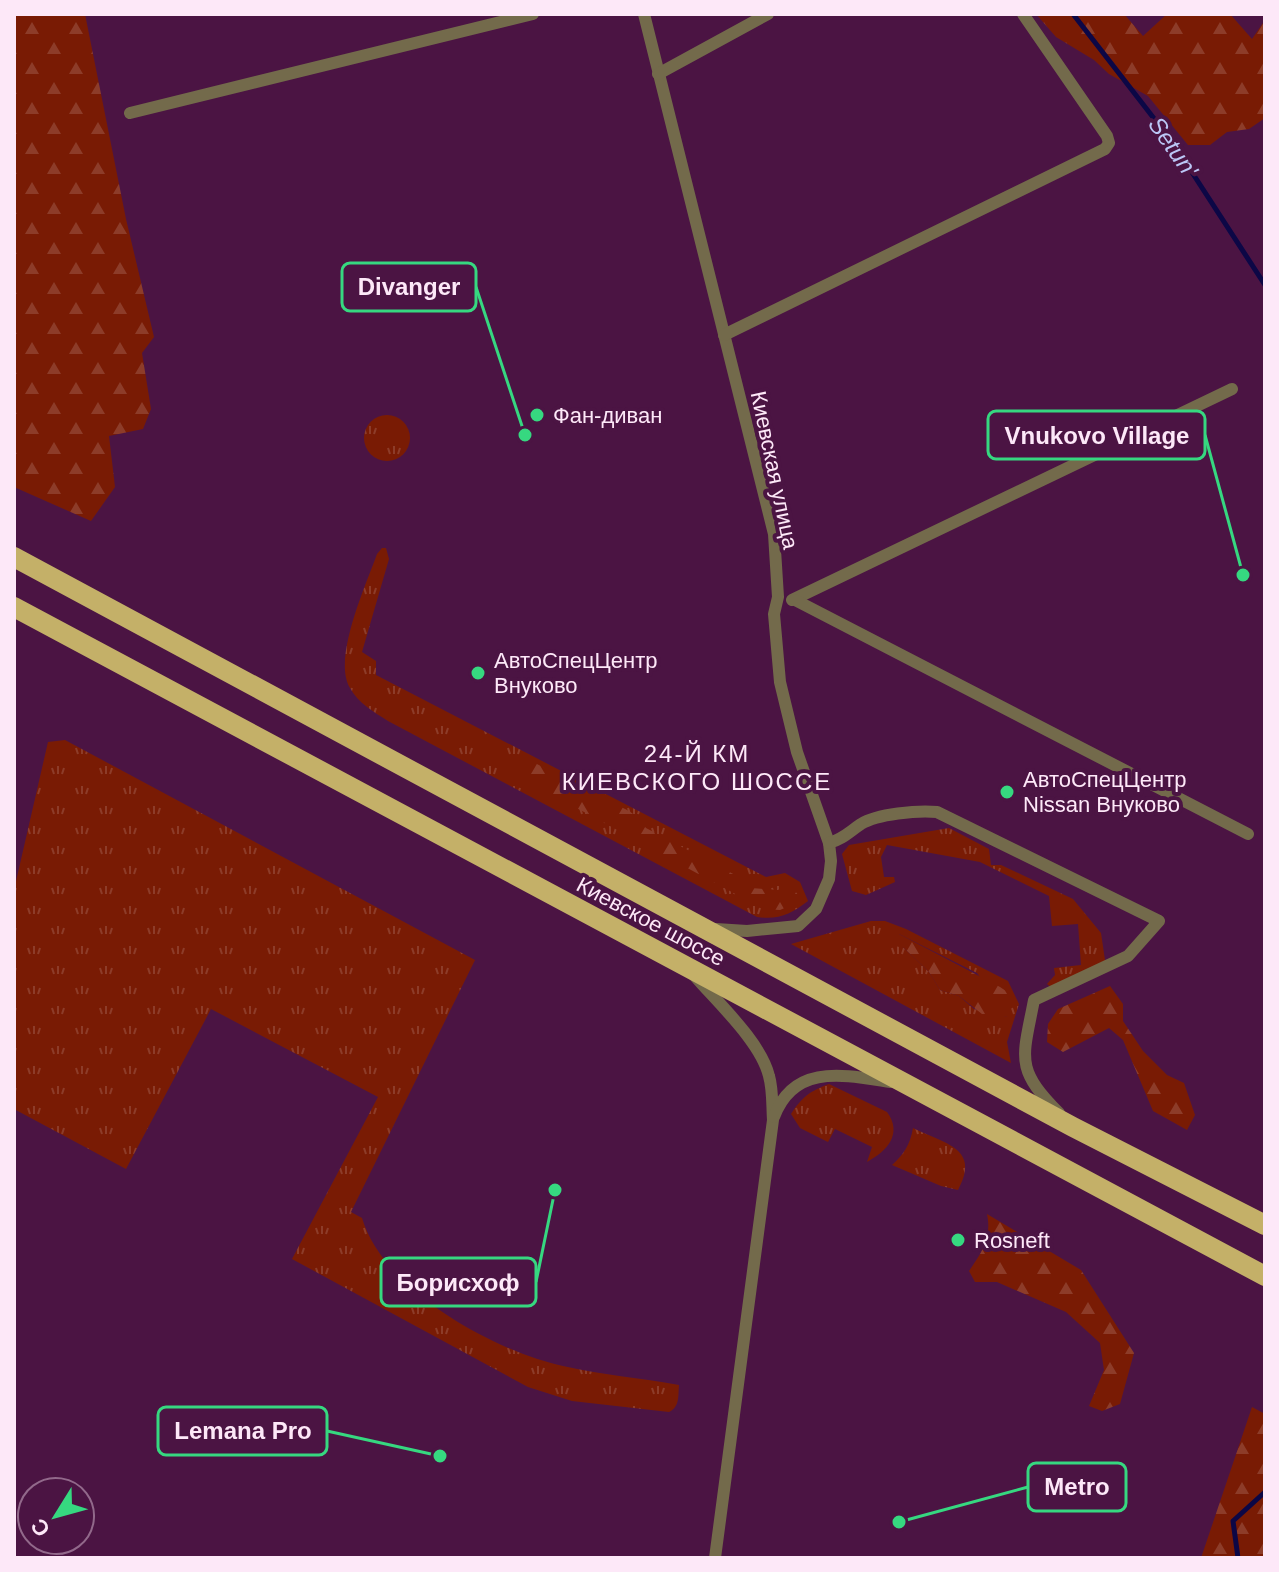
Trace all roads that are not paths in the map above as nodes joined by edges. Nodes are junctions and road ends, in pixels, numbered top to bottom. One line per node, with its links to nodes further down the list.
1 (533, 14): 5 (street)
2 (644, 14): 6 (street, Киевская улица)
3 (768, 14): 6 (street)
4 (1023, 14): 8 (street)
5 (494, 18): 7 (street)
6 (658, 74): 8 (street, Киевская улица)
7 (130, 113)
8 (724, 335): 11 (street, Киевская улица)
9 (1232, 389): 12 (street)
10 (14, 557): 16 (highway, Киевское шоссе)
11 (778, 597): 12 (street); 15 (street, Киевская улица)
12 (795, 600): 14 (street)
13 (14, 607): 17 (highway, Киевское шоссе)
14 (1248, 834)
15 (829, 843): 16 (street, Киевская улица); 20 (street)
16 (705, 927): 20 (highway, Киевское шоссе)
17 (686, 967): 18 (highway, Киевское шоссе); 19 (street)
18 (904, 1083): 19 (street); 22 (highway, Киевское шоссе)
19 (773, 1120): 23 (street)
20 (1073, 1127): 21 (highway, Киевское шоссе)
21 (1265, 1225)
22 (1265, 1276)
23 (715, 1558)

